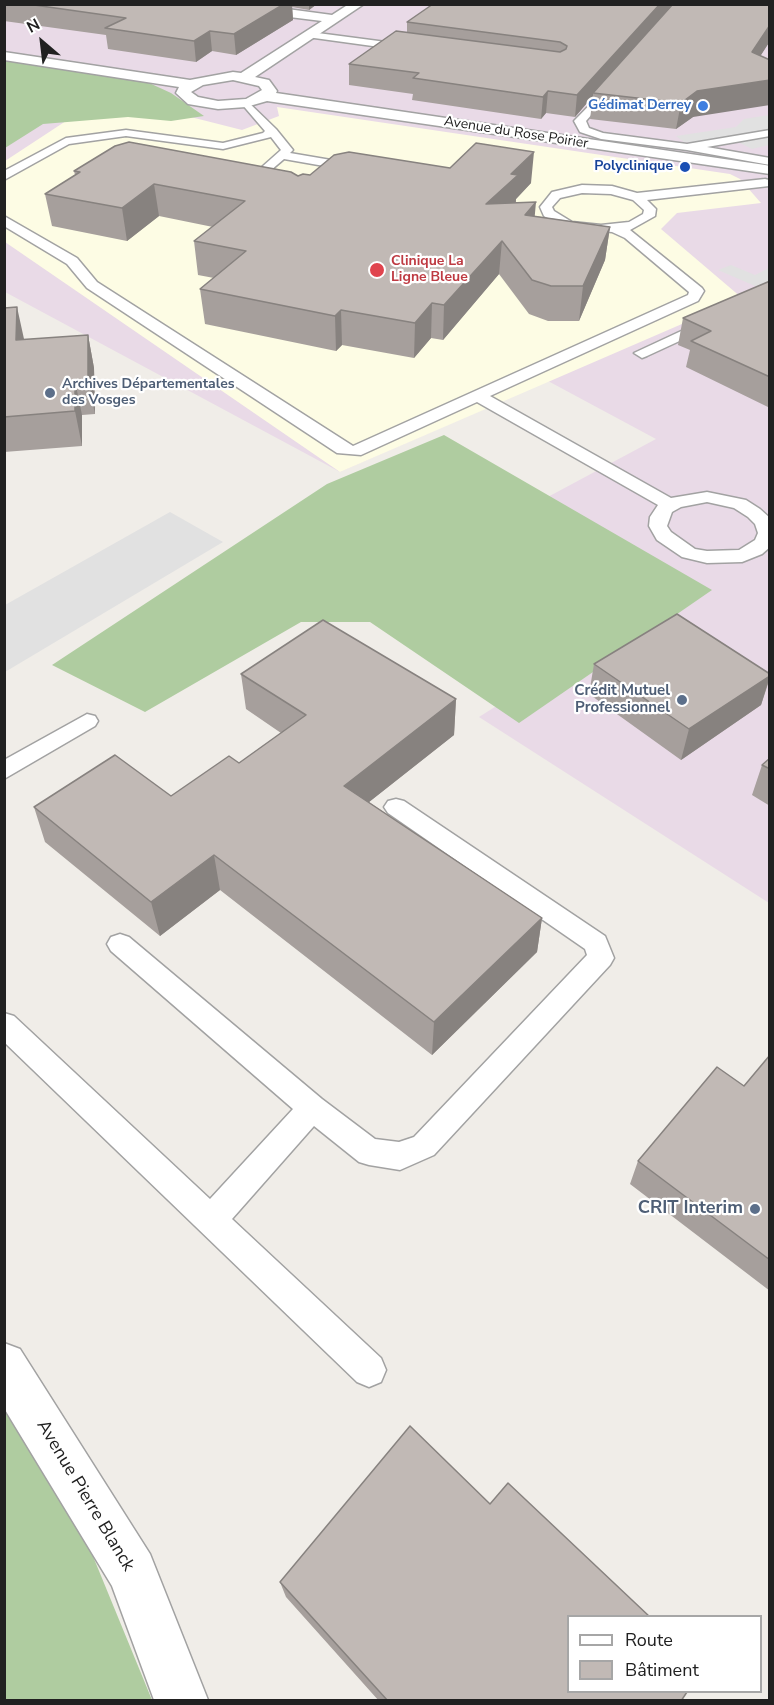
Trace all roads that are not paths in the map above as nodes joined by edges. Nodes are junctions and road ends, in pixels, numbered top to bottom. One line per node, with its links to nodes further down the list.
1 (216, 4): 3 (street)
2 (358, 4): 3 (street)
3 (334, 20): 4 (street)
4 (310, 35): 5 (lane); 8 (street)
5 (416, 49)
6 (4, 56): 9 (street)
7 (620, 76): 15 (lane)
8 (245, 77): 9 (street); 10 (street)
9 (190, 84): 11 (street)
10 (266, 96): 11 (street); 20 (street, Avenue du Rose Poirier)
11 (246, 103): 12 (lane)
12 (272, 131): 17 (lane); 19 (lane)
13 (770, 133): 15 (lane)
14 (118, 146): 16 (lane)
15 (687, 147): 20 (lane)
16 (99, 149)
17 (281, 155): 18 (lane); 21 (lane)
18 (224, 172)
19 (4, 176)
20 (768, 177): 22 (lane); 23 (lane)
21 (316, 190)
22 (637, 197): 23 (lane); 25 (lane)
23 (650, 209): 25 (lane)
24 (4, 220): 28 (lane)
25 (617, 229): 28 (lane)
26 (726, 315): 27 (lane)
27 (642, 353)
28 (477, 395): 29 (lane)
29 (670, 505): 30 (lane); 30 (lane)
30 (768, 533)
31 (87, 721): 32 (lane)
32 (4, 771)
33 (396, 807): 36 (lane)
34 (120, 944): 36 (lane)
35 (4, 1024): 37 (lane)
36 (312, 1108): 37 (lane)
37 (211, 1220): 39 (lane)
38 (4, 1365): 40 (street, Avenue Pierre Blanck)
39 (369, 1370)
40 (181, 1701)

